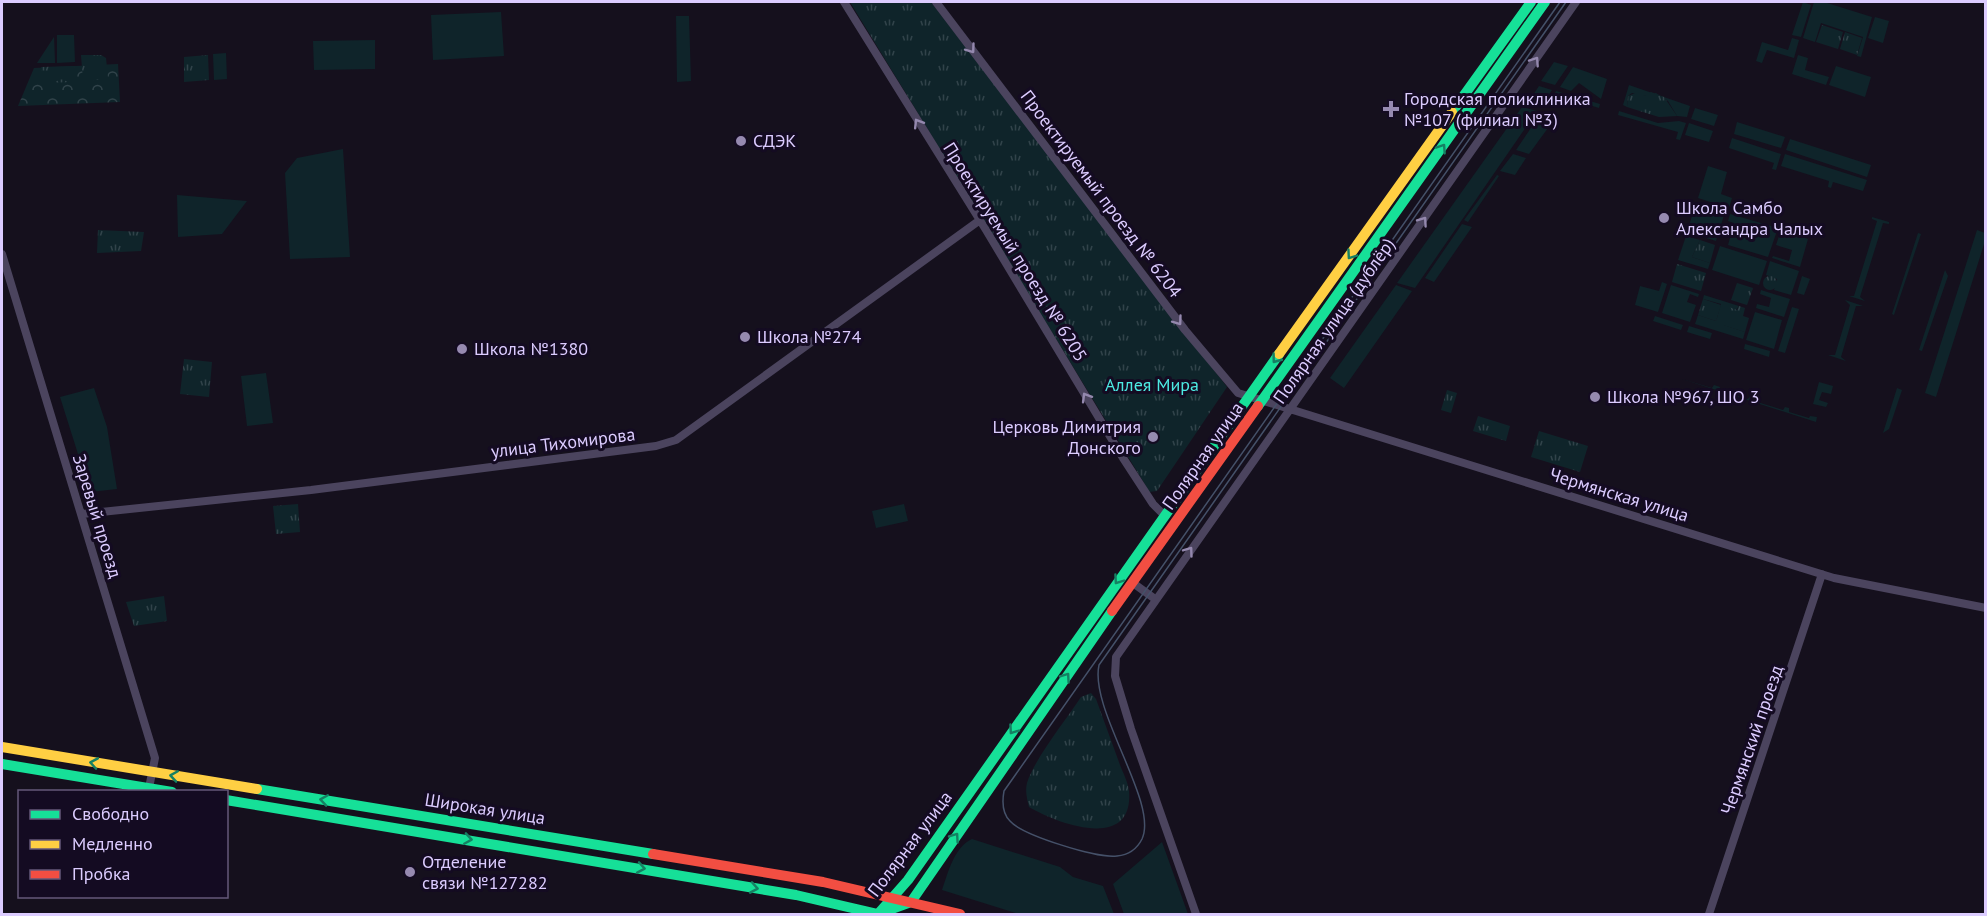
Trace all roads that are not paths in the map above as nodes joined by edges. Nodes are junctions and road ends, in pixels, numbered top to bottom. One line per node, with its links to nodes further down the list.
1 (844, 2): 6 (street, Проектируемый проезд № 6205, one-way to 1)
2 (936, 2): 8 (street, Проектируемый проезд № 6204, one-way to 8)
3 (1531, 2): 8 (main road, Полярная улица, one-way to 8)
4 (1545, 2): 9 (main road, Полярная улица, one-way to 4)
5 (1576, 2): 10 (street, Полярная улица (дублёр), one-way to 5)
6 (980, 220): 11 (street, улица Тихомирова); 12 (street, Проектируемый проезд № 6205, one-way to 6)
7 (2, 254): 11 (street, Заревый проезд)
8 (1248, 397): 9 (street, Чермянская улица); 12 (main road, Полярная улица)
9 (1262, 401): 10 (street, Чермянская улица); 14 (main road, Полярная улица)
10 (1289, 410): 13 (street, Чермянская улица); 15 (street, Полярная улица (дублёр), one-way to 10)
11 (82, 514): 19 (street, Заревый проезд)
12 (1164, 515): 27 (main road, Полярная улица, one-way to 27)
13 (1822, 574): 16 (street, Чермянская улица); 32 (street, Чермянский проезд)
14 (1132, 583): 15 (street); 28 (main road, Полярная улица, one-way to 14)
15 (1155, 598): 31 (street, Полярная улица (дублёр))
16 (1986, 608)
17 (2, 747): 19 (main road, Широкая улица, one-way to 17)
18 (2, 764): 20 (main road)
19 (152, 772): 20 (street, Заревый проезд); 23 (main road, Широкая улица, one-way to 19)
20 (149, 788): 21 (main road)
21 (160, 790)
22 (228, 800): 25 (main road, Широкая улица)
23 (390, 810): 24 (main road, Широкая улица); 25 (street)
24 (440, 818): 26 (street); 27 (main road, Широкая улица)
25 (388, 826): 26 (main road, Широкая улица)
26 (437, 834): 29 (main road, Широкая улица, one-way to 29)
27 (890, 897): 28 (main road, Широкая улица); 29 (main road, Полярная улица)
28 (910, 902): 29 (main road, Полярная улица); 30 (main road, Широкая улица)
29 (878, 915)
30 (960, 915)
31 (1196, 915)
32 (1709, 915)

